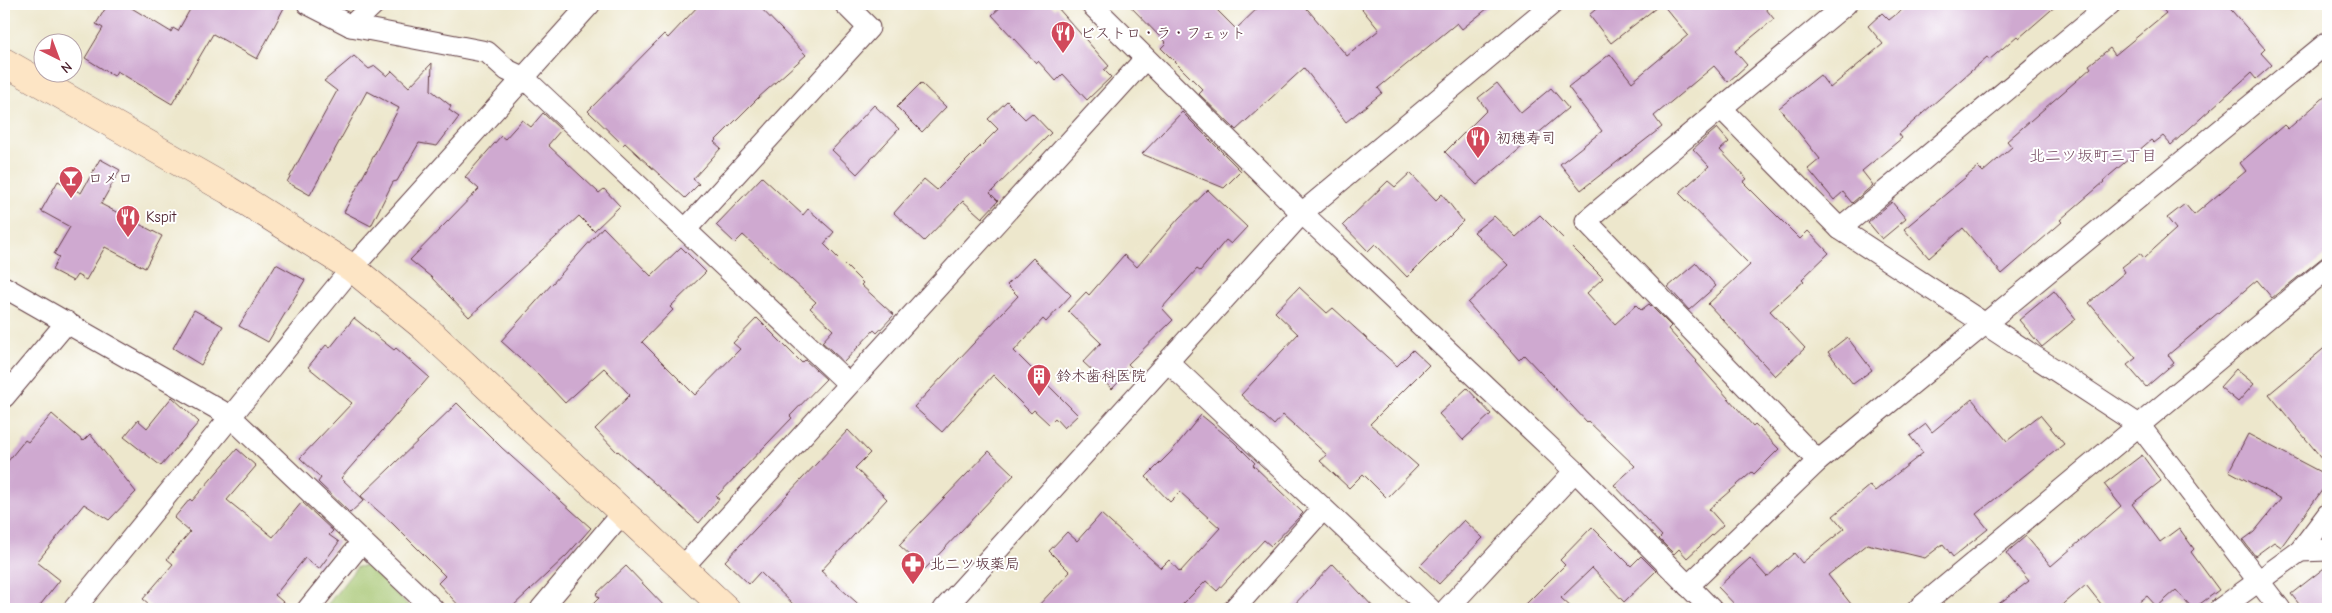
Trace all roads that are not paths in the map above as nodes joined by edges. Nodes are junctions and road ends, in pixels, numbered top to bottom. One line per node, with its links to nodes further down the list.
1 (308, 4): 9 (street)
2 (374, 4): 9 (street)
3 (590, 4): 13 (street)
4 (845, 4): 16 (street)
5 (1090, 4): 11 (street)
6 (1552, 4): 15 (street)
7 (1846, 4): 14 (street)
8 (2110, 4): 17 (street)
9 (351, 26): 13 (street)
10 (2328, 42): 22 (street)
11 (1145, 58): 15 (street); 24 (street)
12 (4, 62): 18 (street)
13 (524, 78): 16 (street); 18 (street)
14 (1722, 108): 17 (street); 28 (street)
15 (1302, 213): 23 (street); 29 (street)
16 (686, 228): 24 (street)
17 (1840, 229): 22 (street)
18 (352, 268): 26 (street); 31 (street)
19 (2328, 268): 27 (street)
20 (4, 287): 21 (street)
21 (67, 322): 25 (street); 26 (street)
22 (1986, 326): 27 (street); 28 (street)
23 (1168, 362): 30 (street); 44 (street)
24 (848, 383): 36 (street)
25 (4, 397)
26 (230, 416): 33 (street); 39 (street)
27 (2139, 424): 37 (street); 49 (street)
28 (1818, 462): 38 (street)
29 (1575, 471): 38 (street); 47 (street)
30 (1323, 509): 45 (street); 46 (street)
31 (622, 513): 36 (street); 42 (street)
32 (2328, 514): 34 (street)
33 (362, 542): 40 (street); 41 (street)
34 (2300, 550): 35 (street); 37 (street)
35 (2328, 550)
36 (682, 568): 43 (street)
37 (2259, 582): 50 (street); 51 (street)
38 (1688, 586): 48 (street)
39 (74, 609)
40 (308, 609)
41 (433, 609)
42 (541, 609)
43 (726, 609)
44 (944, 609)
45 (1234, 609)
46 (1430, 609)
47 (1447, 609)
48 (1711, 609)
49 (1918, 609)
50 (2220, 609)
51 (2280, 609)

